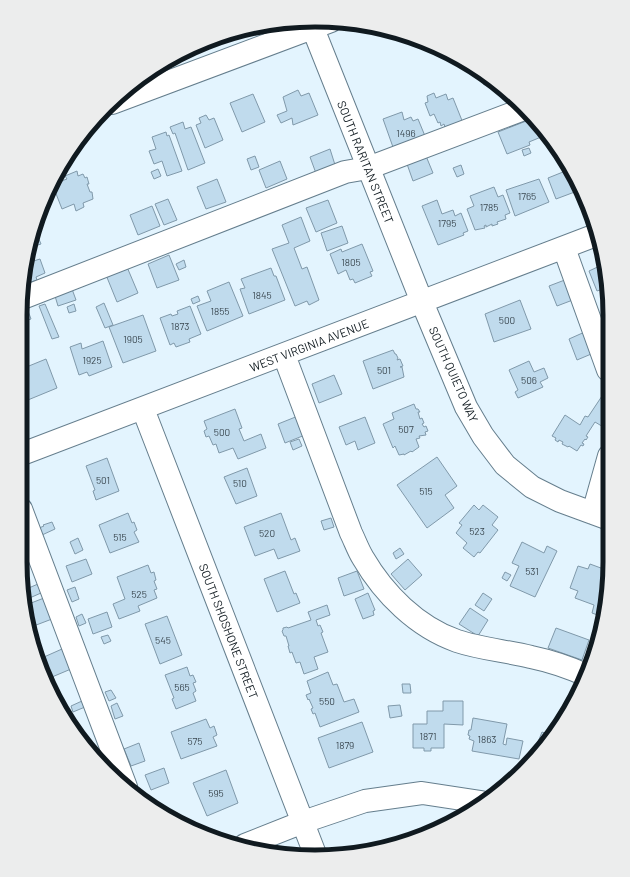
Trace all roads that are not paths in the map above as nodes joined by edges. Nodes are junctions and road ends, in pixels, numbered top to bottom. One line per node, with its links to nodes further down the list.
1 (307, 27): 3 (street)
2 (319, 27): 5 (street, SOUTH RARITAN STREET)
3 (125, 98)
4 (519, 111): 5 (street)
5 (368, 168): 8 (street); 9 (street, SOUTH RARITAN STREET)
6 (592, 237): 7 (street, WEST VIRGINIA AVENUE)
7 (564, 248): 9 (street, WEST VIRGINIA AVENUE); 11 (street)
8 (28, 296)
9 (422, 302): 10 (street, WEST VIRGINIA AVENUE); 15 (street, SOUTH QUIETO WAY)
10 (284, 355): 12 (street, WEST VIRGINIA AVENUE); 17 (street)
11 (603, 356)
12 (143, 409): 13 (street, WEST VIRGINIA AVENUE); 20 (street, SOUTH SHOSHONE STREET)
13 (27, 452)
14 (603, 501): 15 (street)
15 (601, 516)
16 (27, 525): 18 (street)
17 (581, 673)
18 (122, 776)
19 (475, 801): 20 (street)
20 (303, 822): 21 (street); 22 (street, SOUTH SHOSHONE STREET)
21 (252, 842)
22 (313, 850)

